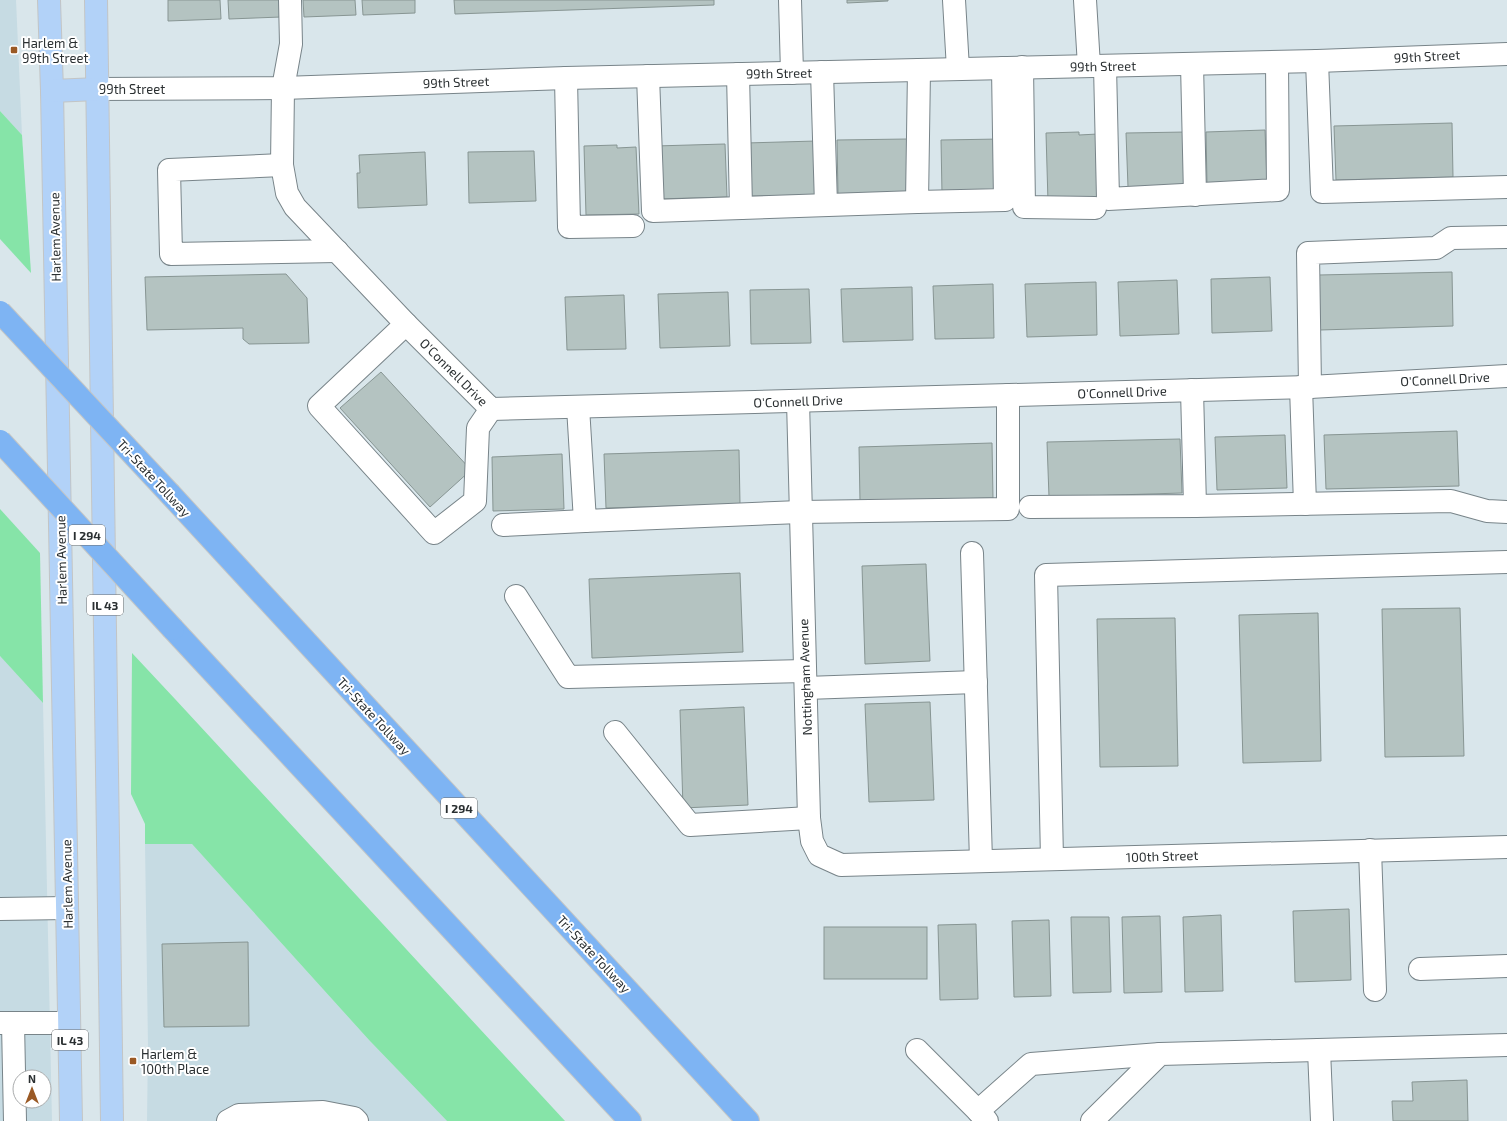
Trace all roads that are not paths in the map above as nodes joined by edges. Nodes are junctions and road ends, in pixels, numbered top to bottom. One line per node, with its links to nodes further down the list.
1 (49, 0): 22 (main road, Harlem Avenue / IL 43)
2 (96, 0): 21 (main road, IL 43)
3 (290, 0): 20 (street, O'Connell Drive)
4 (790, 0): 16 (street)
5 (954, 0): 13 (street)
6 (1085, 0): 11 (street)
7 (1507, 54): 8 (street, 99th Street)
8 (1317, 61): 9 (street, 99th Street); 24 (street)
9 (1277, 62): 10 (street, 99th Street); 25 (street)
10 (1192, 64): 11 (street, 99th Street); 25 (street)
11 (1097, 66): 12 (street, 99th Street); 25 (street)
12 (1013, 68): 13 (street, 99th Street); 26 (street); 29 (street)
13 (958, 69): 14 (street, 99th Street)
14 (919, 70): 15 (street, 99th Street); 26 (street)
15 (822, 72): 16 (street, 99th Street); 27 (street)
16 (792, 73): 17 (street, 99th Street)
17 (738, 74): 18 (street, 99th Street); 28 (street)
18 (648, 76): 19 (street, 99th Street); 28 (street)
19 (566, 78): 20 (street, 99th Street); 30 (street)
20 (283, 88): 21 (street, 99th Street); 23 (street, O'Connell Drive)
21 (98, 89): 22 (main road, 99th Street); 76 (main road, IL 43)
22 (52, 91): 62 (main road, Harlem Avenue / IL 43)
23 (282, 165): 32 (street, O'Connell Drive); 32 (street)
24 (1507, 187)
25 (1195, 195)
26 (917, 202): 27 (street)
27 (826, 205): 28 (street)
28 (741, 208)
29 (1095, 208)
30 (633, 226)
31 (1507, 237): 36 (street)
32 (337, 250): 34 (street, O'Connell Drive)
33 (0, 312): 80 (highway, Tri-State Tollway / I 294, bridge)
34 (406, 324): 41 (street, O'Connell Drive); 41 (street)
35 (1507, 376): 36 (street, O'Connell Drive)
36 (1305, 387): 37 (street, O'Connell Drive); 43 (street)
37 (1192, 390): 38 (street, O'Connell Drive); 44 (street)
38 (1008, 396): 39 (street, O'Connell Drive); 46 (street)
39 (798, 401): 40 (street, O'Connell Drive); 46 (street, Nottingham Avenue)
40 (578, 407): 41 (street, O'Connell Drive); 48 (street)
41 (491, 409)
42 (0, 441): 79 (highway, I 294, bridge)
43 (1305, 504): 44 (street); 47 (street)
44 (1195, 506): 45 (street)
45 (1030, 507)
46 (800, 512): 48 (street); 53 (street, Nottingham Avenue)
47 (1507, 512)
48 (585, 521): 49 (street)
49 (503, 525)
50 (972, 553): 54 (street)
51 (1507, 562): 60 (street)
52 (516, 596): 53 (street)
53 (805, 680): 54 (street); 56 (street, Nottingham Avenue)
54 (976, 682): 61 (street)
55 (615, 732): 56 (street)
56 (809, 818): 59 (street, Nottingham Avenue)
57 (1507, 847): 58 (street, 100th Street)
58 (1370, 850): 60 (street, 100th Street); 66 (street)
59 (818, 855): 61 (street, 100th Street)
60 (1052, 859): 61 (street, 100th Street)
61 (981, 862)
62 (67, 908): 63 (street); 68 (main road, Harlem Avenue / IL 43)
63 (0, 909)
64 (1507, 966): 65 (street)
65 (1420, 969)
66 (1375, 990)
67 (7, 1023): 68 (street); 74 (street)
68 (69, 1023): 75 (main road, Harlem Avenue / IL 43)
69 (1507, 1045): 71 (street)
70 (917, 1050): 73 (street)
71 (1319, 1050): 72 (street); 82 (street)
72 (1160, 1054): 73 (street); 81 (street)
73 (983, 1116)
74 (15, 1121)
75 (71, 1121)
76 (112, 1121)
77 (228, 1121): 78 (street)
78 (357, 1121)
79 (630, 1121)
80 (748, 1121)
81 (1092, 1121)
82 (1322, 1121)

